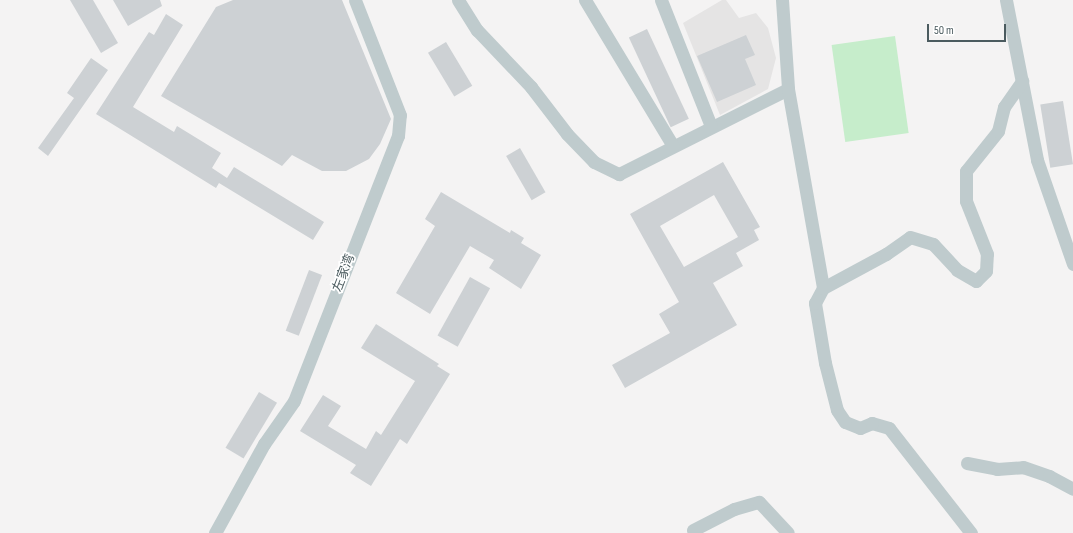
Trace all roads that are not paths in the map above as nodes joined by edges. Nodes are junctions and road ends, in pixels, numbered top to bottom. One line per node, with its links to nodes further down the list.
1 (355, 0): 16 (street, 左家湾)
2 (458, 0): 10 (street)
3 (585, 0): 10 (street)
4 (661, 0): 9 (street)
5 (782, 0): 8 (street)
6 (1006, 0): 7 (street)
7 (1022, 81): 11 (street); 12 (street)
8 (788, 89): 9 (street); 12 (street)
9 (711, 126): 10 (street)
10 (673, 146)
11 (1073, 264)
12 (823, 288): 18 (street)
13 (967, 463): 14 (street)
14 (1073, 489)
15 (692, 530): 17 (street)
16 (215, 533)
17 (788, 533)
18 (971, 533)

